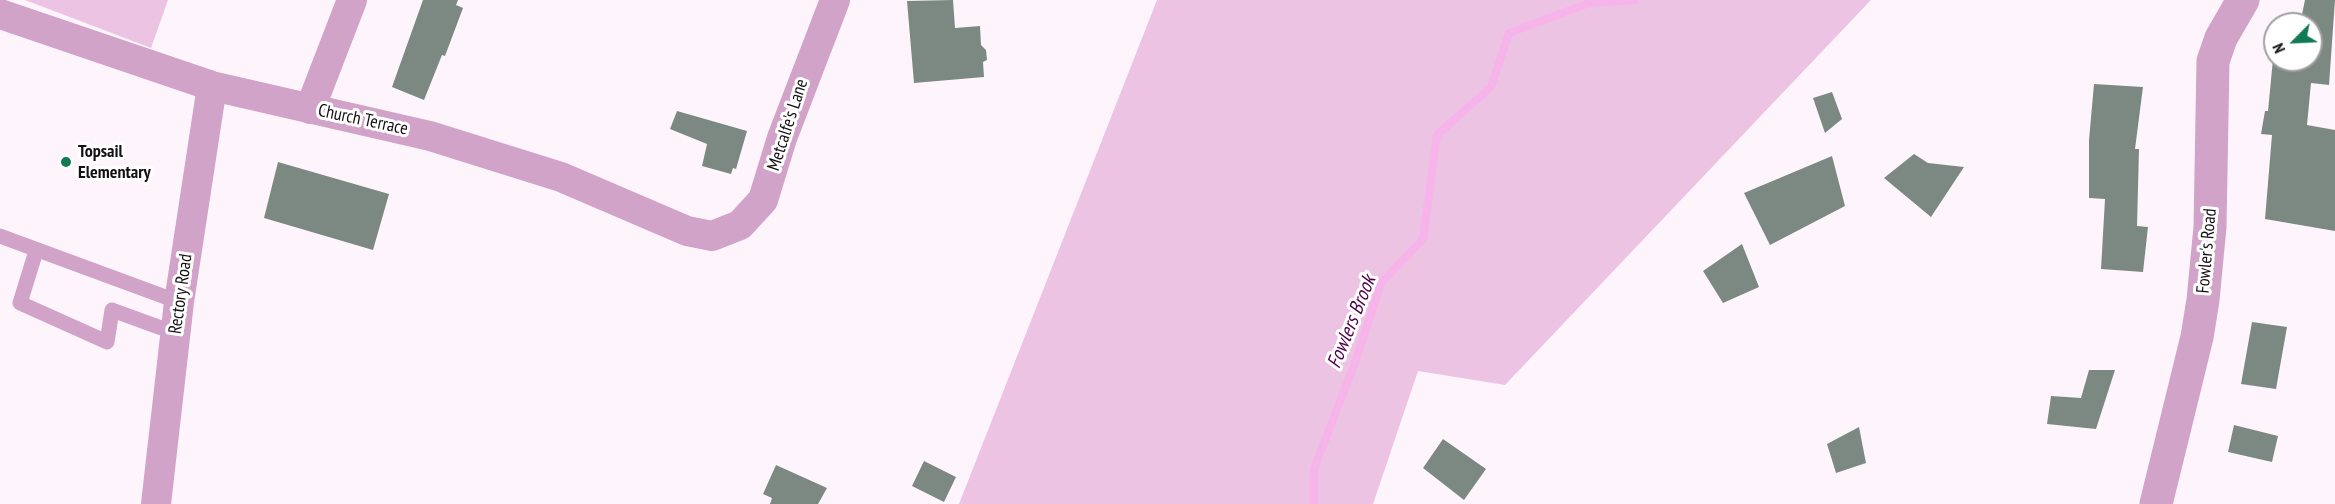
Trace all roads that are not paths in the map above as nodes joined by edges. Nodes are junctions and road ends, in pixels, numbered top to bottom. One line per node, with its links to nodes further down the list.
1 (352, 0): 6 (street)
2 (835, 0): 7 (street, Metcalfe's Lane)
3 (2243, 0): 13 (street, Fowler's Road)
4 (0, 14): 5 (street, Church Terrace)
5 (212, 86): 6 (street, Church Terrace); 10 (street, Rectory Road)
6 (310, 109): 7 (street, Church Terrace)
7 (722, 234)
8 (0, 236): 9 (lane)
9 (36, 251): 10 (lane); 11 (lane)
10 (179, 302): 11 (street, Rectory Road)
11 (176, 333): 12 (street, Rectory Road)
12 (156, 504)
13 (2156, 504)

